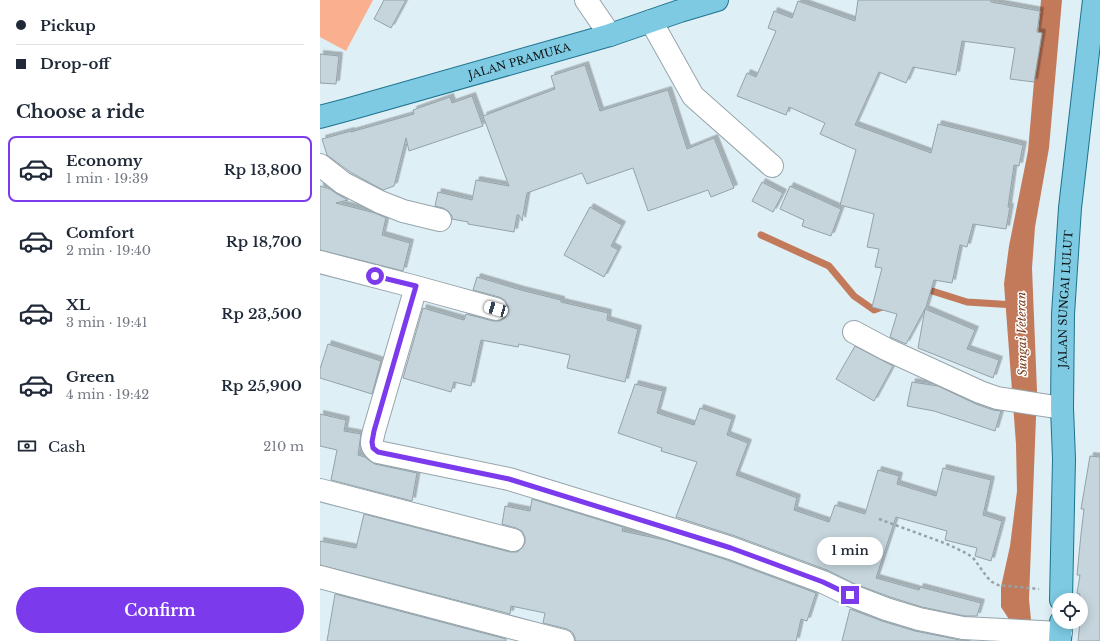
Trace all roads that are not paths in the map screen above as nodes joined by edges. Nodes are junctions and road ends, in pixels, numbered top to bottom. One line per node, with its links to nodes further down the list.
1 (586, 0): 5 (street)
2 (717, 0): 4 (main road, JALAN PRAMUKA)
3 (1094, 0): 14 (main road, JALAN SUNGAI LULUT)
4 (651, 21): 5 (main road, JALAN PRAMUKA); 8 (street)
5 (610, 35): 6 (main road, JALAN PRAMUKA)
6 (320, 117)
7 (320, 164): 9 (street)
8 (772, 166)
9 (440, 220)
10 (320, 262): 11 (street)
11 (416, 286): 12 (street); 19 (street)
12 (496, 309)
13 (854, 332): 14 (street)
14 (1062, 408): 18 (main road, JALAN SUNGAI LULUT)
15 (320, 490): 16 (street)
16 (513, 540)
17 (320, 577): 20 (street)
18 (1061, 593)
19 (1061, 632)
20 (563, 641)

